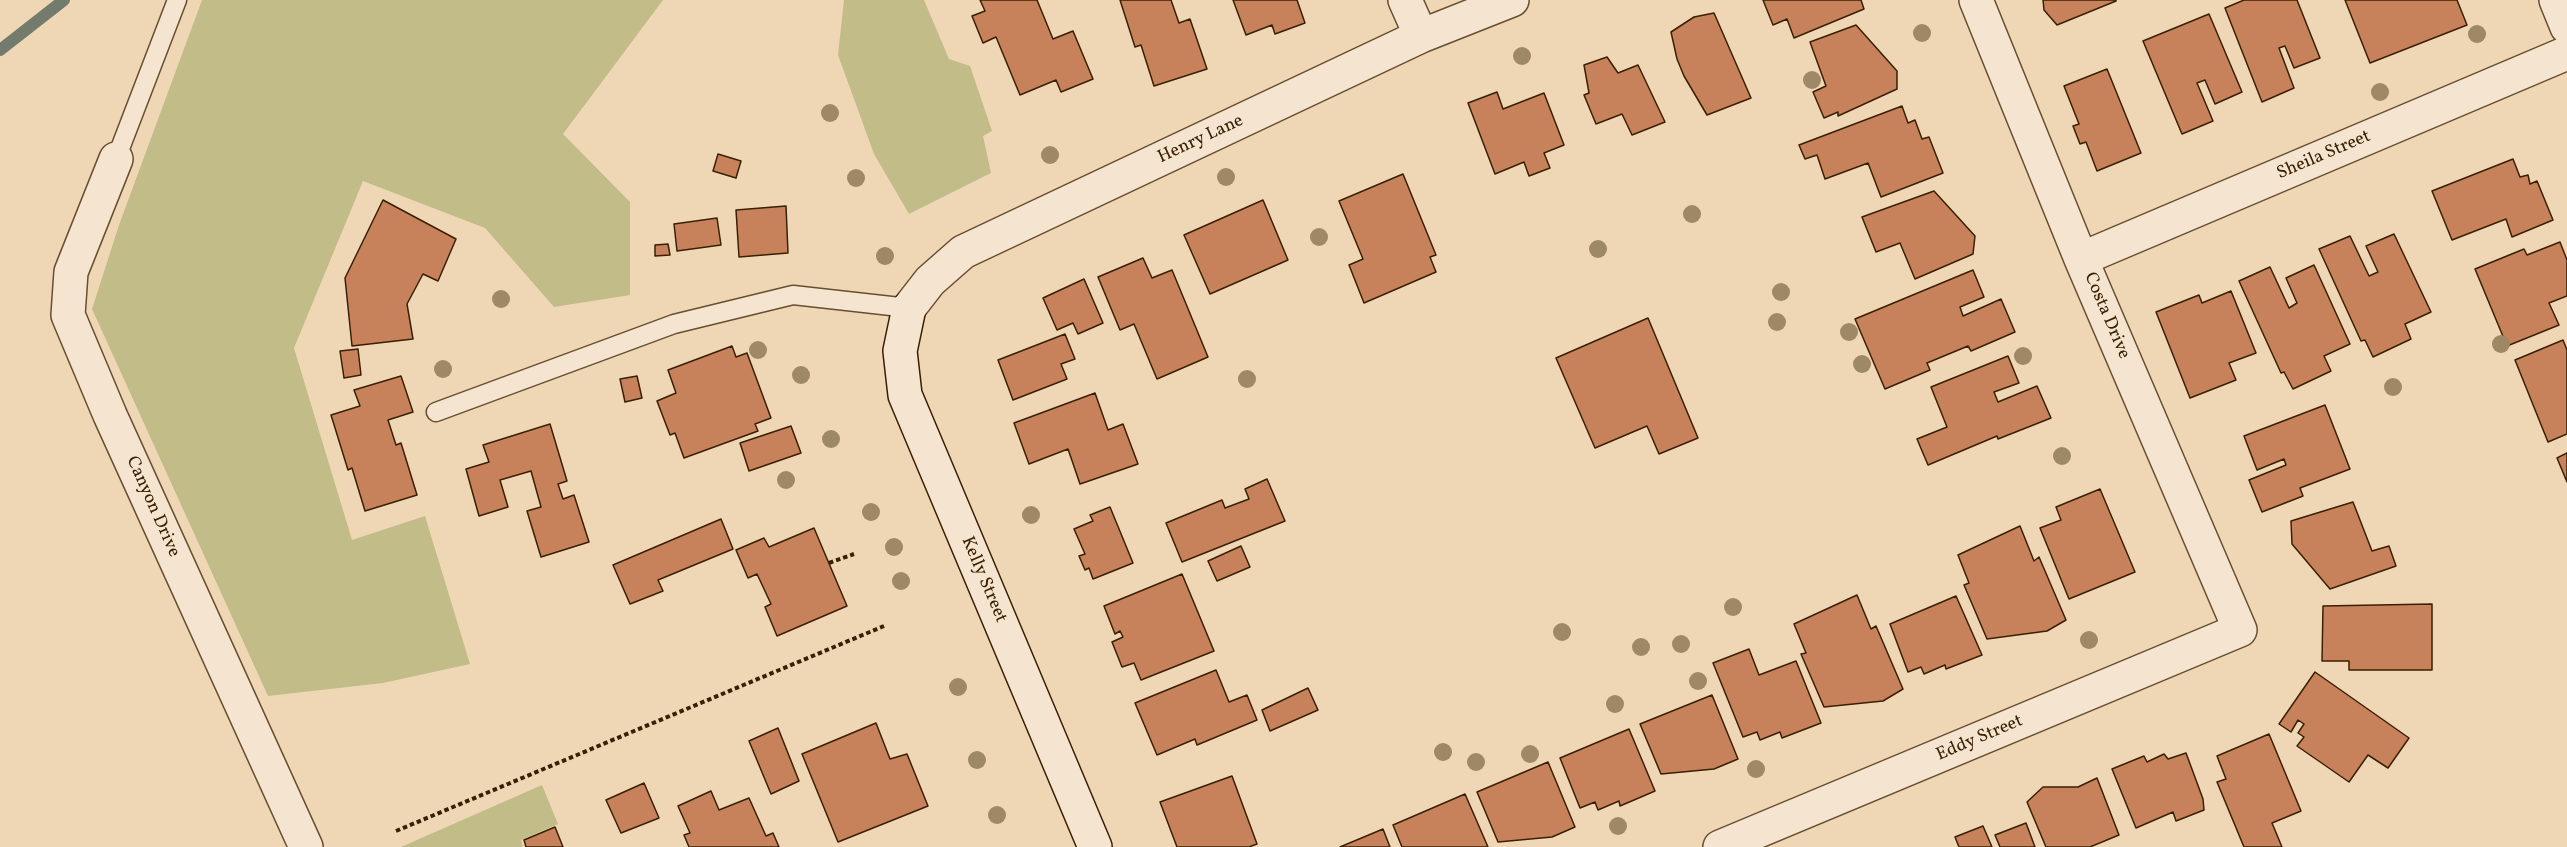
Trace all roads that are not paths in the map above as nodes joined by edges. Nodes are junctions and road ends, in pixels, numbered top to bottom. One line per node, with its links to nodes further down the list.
1 (177, 0): 9 (lane)
2 (1405, 0): 7 (street)
3 (1512, 0): 7 (street, Henry Lane)
4 (1976, 0): 10 (street, Costa Drive)
5 (2556, 0): 6 (street)
6 (2567, 27)
7 (1420, 36): 11 (street, Henry Lane)
8 (2567, 53): 10 (street, Sheila Street)
9 (116, 159): 14 (street, Canyon Drive)
10 (2081, 259): 13 (street, Costa Drive)
11 (909, 308): 12 (lane); 15 (street, Kelly Street)
12 (436, 412)
13 (2240, 630): 16 (street, Eddy Street)
14 (306, 847)
15 (1095, 847)
16 (1720, 847)

